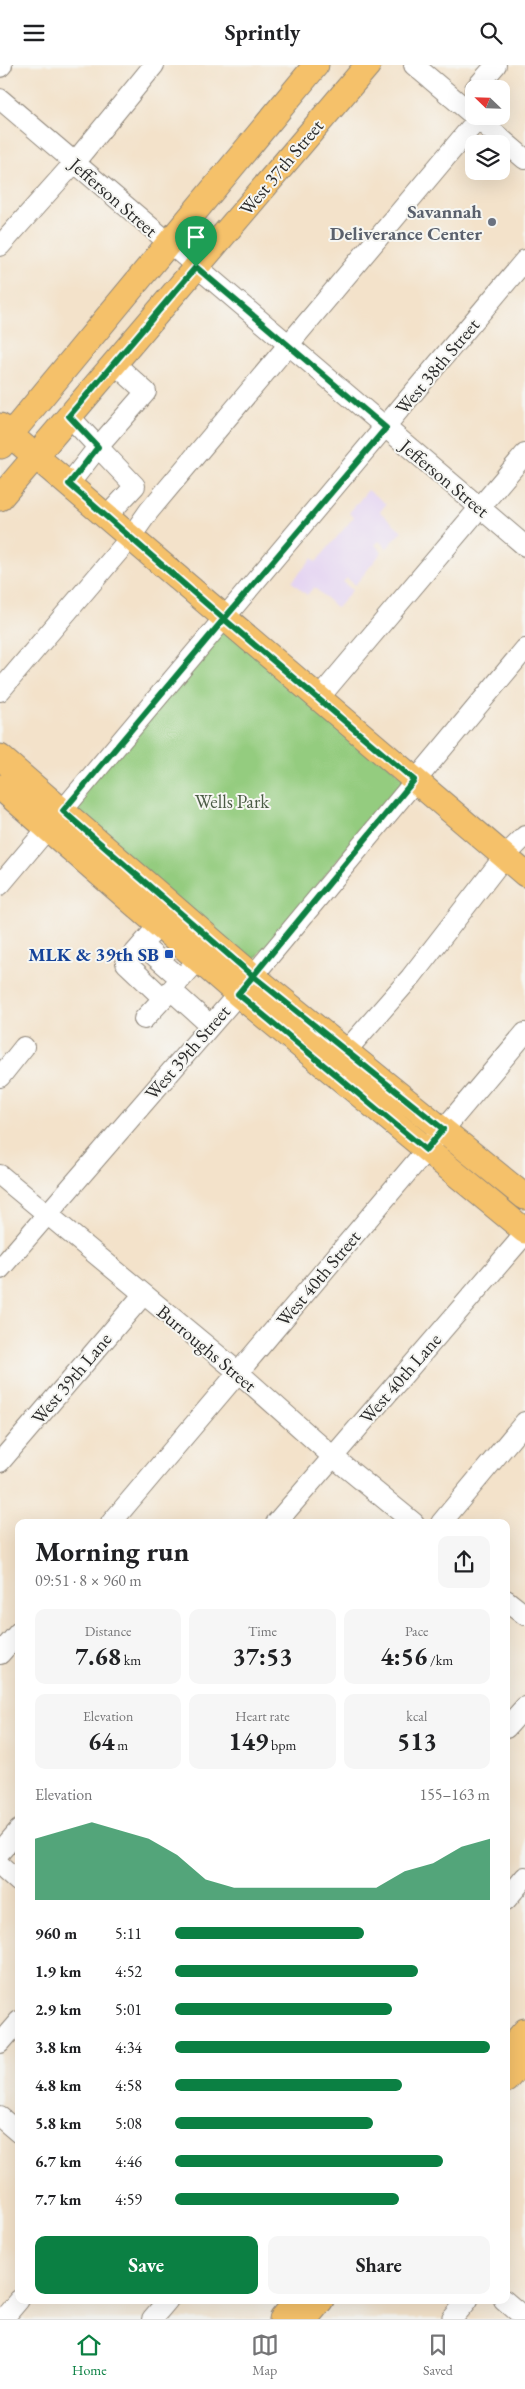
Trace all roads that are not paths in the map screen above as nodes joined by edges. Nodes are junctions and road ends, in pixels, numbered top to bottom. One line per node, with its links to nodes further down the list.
1 (154, 65): 12 (street)
2 (316, 65): 13 (main road, West 37th Street)
3 (368, 65): 16 (main road, West 37th Street)
4 (414, 65): 7 (street)
5 (496, 65): 6 (street)
6 (483, 80)
7 (465, 92)
8 (0, 99): 12 (street, Jefferson Street)
9 (472, 125): 17 (street)
10 (484, 125): 11 (street)
11 (525, 159)
12 (74, 163): 13 (street, Jefferson Street); 14 (street)
13 (168, 243): 16 (street, Jefferson Street); 21 (main road, West 37th Street)
14 (0, 246)
15 (525, 261): 20 (street, West 38th Street)
16 (196, 267): 17 (street, Jefferson Street); 18 (main road, West 37th Street)
17 (288, 345): 20 (street, Jefferson Street); 29 (street)
18 (114, 363): 19 (main road, West 37th Street); 22 (street)
19 (69, 416): 22 (street); 24 (main road, West 37th Street)
20 (386, 428): 27 (street, Jefferson Street); 31 (street, West 38th Street)
21 (4, 436): 24 (main road)
22 (98, 447): 25 (street); 28 (street)
23 (525, 454): 27 (street)
24 (35, 455): 25 (main road); 26 (main road, West 37th Street)
25 (69, 484): 28 (main road)
26 (0, 498)
27 (480, 508): 30 (street, Jefferson Street); 34 (street)
28 (106, 517): 29 (main road)
29 (130, 538): 31 (main road); 33 (street)
30 (525, 546)
31 (224, 619): 34 (main road); 38 (street, West 38th Street)
32 (525, 649): 36 (street, West 39th Street)
33 (0, 691)
34 (318, 699): 36 (main road)
35 (0, 757): 38 (main road)
36 (414, 780): 40 (main road); 46 (street, West 39th Street)
37 (0, 787): 38 (main road)
38 (56, 820): 42 (street, West 38th Street); 43 (main road); 46 (main road)
39 (525, 836): 40 (street)
40 (504, 857): 41 (main road); 52 (street)
41 (525, 874)
42 (0, 885)
43 (159, 925): 44 (street); 45 (main road)
44 (142, 945): 47 (street); 47 (street)
45 (199, 959): 46 (main road); 47 (street)
46 (246, 985): 49 (street, West 39th Street); 52 (main road); 55 (main road)
47 (172, 989): 48 (street); 49 (street)
48 (144, 1019)
49 (210, 1025): 58 (street, West 39th Street)
50 (525, 1033): 54 (street, West 40th Street)
51 (24, 1047): 53 (street)
52 (346, 1051): 54 (main road)
53 (0, 1077)
54 (443, 1129): 55 (street, West 40th Street); 57 (main road)
55 (426, 1150): 59 (main road); 62 (street, West 40th Street)
56 (0, 1175): 58 (street, Burroughs Street)
57 (525, 1197)
58 (46, 1215): 60 (street, West 39th Street); 61 (street, Burroughs Street)
59 (525, 1233): 64 (street, West 40th Lane)
60 (0, 1269)
61 (142, 1295): 62 (street, Burroughs Street); 65 (street, West 39th Lane)
62 (238, 1372): 64 (street, Burroughs Street); 66 (street, West 40th Street)
63 (525, 1422): 69 (street)
64 (332, 1456): 67 (street, West 40th Lane); 68 (street, Burroughs Street)
65 (0, 1462)
66 (114, 1519)
67 (279, 1519)
68 (409, 1519)
69 (444, 1519)
70 (510, 1603): 71 (street)
71 (525, 1615)
72 (15, 1637): 73 (street)
73 (0, 1654)
74 (525, 1707): 75 (street)
75 (510, 1724)
76 (15, 1835): 77 (street)
77 (0, 1852)
78 (0, 1865): 80 (street)
79 (525, 1877): 81 (street)
80 (15, 1878)
81 (510, 1894)
82 (15, 2026): 84 (street)
83 (525, 2031): 85 (main road)
84 (0, 2043)
85 (510, 2048)
86 (525, 2058): 87 (main road)
87 (510, 2075)
88 (0, 2117): 89 (street)
89 (15, 2130)
90 (16, 2304): 97 (street)
91 (165, 2304): 98 (street)
92 (295, 2304): 99 (main road)
93 (318, 2304): 100 (main road)
94 (465, 2304): 101 (street)
95 (509, 2304): 96 (street)
96 (525, 2318)
97 (3, 2319)
98 (152, 2319)
99 (282, 2319)
100 (305, 2319)
101 (452, 2319)

